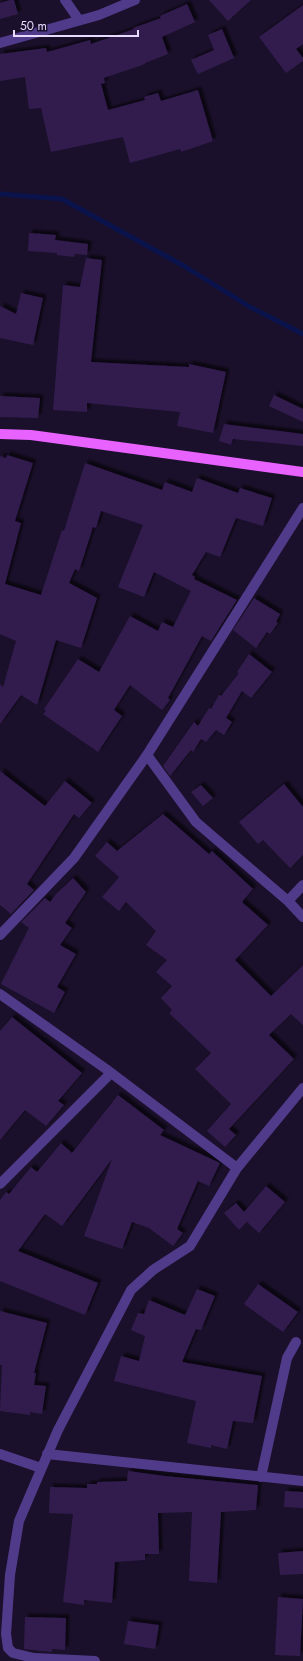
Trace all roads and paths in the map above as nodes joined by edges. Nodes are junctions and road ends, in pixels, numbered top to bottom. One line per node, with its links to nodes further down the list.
1 (65, 0): 3 (street)
2 (135, 0): 3 (street)
3 (79, 20): 4 (street)
4 (0, 43)
5 (0, 434): 6 (main road)
6 (303, 472)
7 (303, 508): 8 (street)
8 (147, 755): 10 (street); 12 (street)
9 (303, 885): 10 (street)
10 (288, 901): 11 (street)
11 (303, 917)
12 (0, 935)
13 (0, 994): 14 (street)
14 (111, 1072): 16 (street); 17 (street)
15 (303, 1088): 16 (street)
16 (237, 1168): 20 (street)
17 (0, 1184)
18 (296, 1342): 22 (street)
19 (0, 1454): 21 (street)
20 (47, 1454): 21 (street); 22 (street)
21 (41, 1468): 24 (street)
22 (261, 1477): 23 (street)
23 (303, 1481)
24 (95, 1661)

